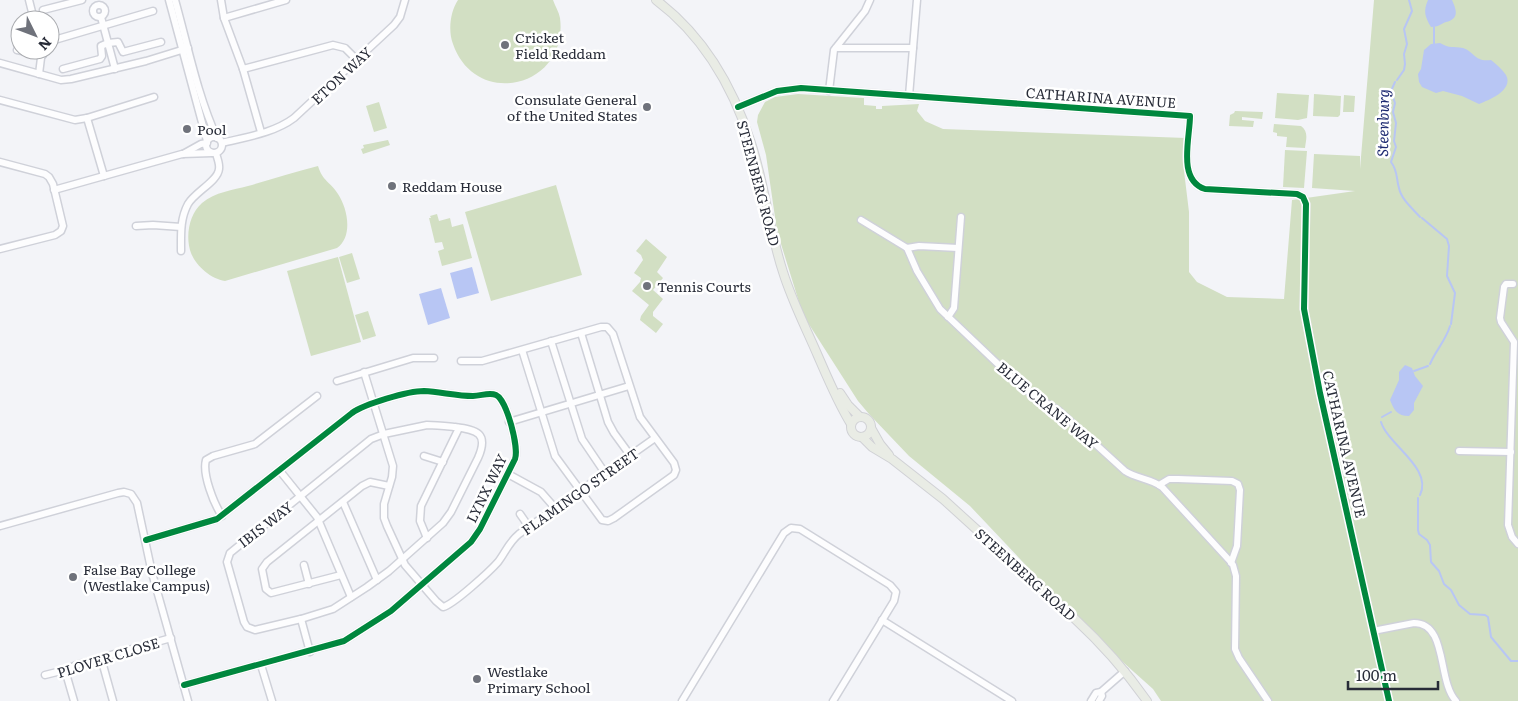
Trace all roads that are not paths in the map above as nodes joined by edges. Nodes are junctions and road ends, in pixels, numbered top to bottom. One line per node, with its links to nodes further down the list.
1 (82, 0): 11 (street)
2 (169, 0): 20 (street)
3 (176, 0): 20 (street)
4 (221, 0): 13 (street)
5 (286, 0): 13 (street)
6 (405, 0): 22 (street, ETON WAY)
7 (656, 0): 32 (main road, STEENBERG ROAD)
8 (870, 0): 18 (street)
9 (916, 0): 19 (street)
10 (97, 2): 14 (street)
11 (43, 10)
12 (153, 11): 14 (street)
13 (224, 18): 26 (street)
14 (104, 26): 15 (street); 17 (street)
15 (60, 38)
16 (161, 42): 17 (street)
17 (108, 43): 24 (street); 25 (street)
18 (836, 48): 19 (street); 28 (street)
19 (913, 48): 29 (street)
20 (186, 49): 25 (street); 34 (street)
21 (42, 60): 27 (street)
22 (357, 60): 26 (street); 35 (street, ETON WAY)
23 (0, 63): 27 (street)
24 (63, 68)
25 (115, 69): 27 (street)
26 (243, 69): 35 (street)
27 (39, 74)
28 (829, 90): 29 (street, CATHARINA AVENUE); 32 (street, CATHARINA AVENUE)
29 (909, 96): 111 (street, CATHARINA AVENUE)
30 (154, 97): 33 (street)
31 (0, 100): 33 (street)
32 (738, 107): 56 (main road, STEENBERG ROAD)
33 (87, 118): 41 (street)
34 (205, 118): 36 (street); 37 (street)
35 (262, 132): 36 (street, ETON WAY)
36 (220, 140): 37 (street); 38 (street)
37 (207, 142): 38 (street); 39 (street)
38 (214, 153): 39 (street); 46 (street)
39 (182, 154): 41 (street)
40 (0, 162): 42 (street)
41 (104, 176): 42 (street)
42 (54, 190): 49 (street)
43 (961, 216): 48 (street)
44 (861, 220): 47 (street)
45 (136, 226): 46 (street)
46 (181, 227): 50 (street)
47 (907, 248): 48 (street); 52 (street, BLUE CRANE WAY)
48 (958, 248): 52 (street)
49 (0, 250)
50 (181, 251)
51 (1513, 284): 75 (street)
52 (948, 317): 87 (street, BLUE CRANE WAY)
53 (581, 333): 54 (street); 61 (street); 62 (street)
54 (551, 342): 55 (street); 65 (street)
55 (522, 350): 58 (street); 66 (street)
56 (819, 357): 67 (main road, STEENBERG ROAD); 69 (main road, STEENBERG ROAD)
57 (434, 358): 59 (street)
58 (461, 361)
59 (364, 372): 60 (street); 64 (street)
60 (337, 381)
61 (629, 386): 62 (street); 74 (street)
62 (600, 395): 65 (street); 79 (street)
63 (317, 396): 94 (street)
64 (374, 403): 68 (street, LYNX WAY); 72 (street); 84 (street, LYNX WAY)
65 (571, 403): 66 (street); 85 (street)
66 (541, 412): 68 (street); 89 (street)
67 (860, 417): 69 (main road); 71 (main road)
68 (509, 422): 86 (street, LYNX WAY)
69 (851, 424): 73 (main road)
70 (459, 428): 72 (street, IBIS WAY); 81 (street); 98 (street, IBIS WAY)
71 (872, 428): 73 (main road); 80 (main road, STEENBERG ROAD)
72 (384, 434): 88 (street); 90 (street, IBIS WAY)
73 (862, 437): 80 (main road, STEENBERG ROAD)
74 (655, 438): 79 (street, FLAMINGO STREET); 89 (street)
75 (1515, 440): 77 (street)
76 (1459, 451): 77 (street)
77 (1511, 452): 82 (street)
78 (424, 456): 81 (street)
79 (630, 456): 85 (street, FLAMINGO STREET)
80 (892, 459): 117 (main road, STEENBERG ROAD)
81 (443, 462): 98 (street)
82 (1510, 465): 83 (street); 100 (street)
83 (1518, 466)
84 (280, 471): 90 (street); 94 (street, LYNX WAY)
85 (605, 473): 89 (street, FLAMINGO STREET)
86 (508, 474): 92 (street); 107 (street, LYNX WAY)
87 (1159, 485): 102 (street, BLUE CRANE WAY); 102 (street)
88 (389, 486): 91 (street); 101 (street)
89 (580, 491): 92 (street, FLAMINGO STREET)
90 (300, 496): 95 (street); 109 (street, IBIS WAY)
91 (343, 502): 95 (street); 105 (street)
92 (555, 508): 97 (street, FLAMINGO STREET)
93 (520, 514): 97 (street)
94 (222, 516): 99 (street, LYNX WAY)
95 (319, 521): 104 (street); 106 (street)
96 (0, 526): 99 (street)
97 (529, 526): 107 (street, FLAMINGO STREET)
98 (427, 538): 101 (street, IBIS WAY)
99 (146, 540): 112 (street)
100 (1518, 544)
101 (402, 559): 105 (street, IBIS WAY); 107 (street)
102 (1231, 562): 131 (street)
103 (304, 565): 106 (street)
104 (341, 575): 106 (street); 108 (street)
105 (376, 580): 108 (street, IBIS WAY)
106 (309, 584)
107 (422, 586): 113 (street, LYNX WAY)
108 (351, 597): 109 (street, IBIS WAY)
109 (301, 619): 113 (street)
110 (882, 620): 125 (street); 126 (street); 127 (street)
111 (1373, 631): 132 (street, CATHARINA AVENUE); 133 (street)
112 (171, 638): 114 (street, PLOVER CLOSE); 119 (street)
113 (310, 652): 115 (street, LYNX WAY)
114 (101, 658): 116 (street, PLOVER CLOSE); 122 (street)
115 (261, 665): 119 (street, LYNX WAY); 124 (street)
116 (65, 670): 118 (street, PLOVER CLOSE); 121 (street)
117 (1125, 671): 120 (street); 130 (main road, STEENBERG ROAD)
118 (45, 675)
119 (184, 685): 123 (street)
120 (1098, 693): 128 (street); 129 (street)
121 (74, 701)
122 (113, 701)
123 (188, 701)
124 (272, 701)
125 (682, 701)
126 (833, 701)
127 (1012, 701)
128 (1091, 701)
129 (1099, 701)
130 (1147, 701)
131 (1268, 701)
132 (1389, 701)
133 (1456, 701)

